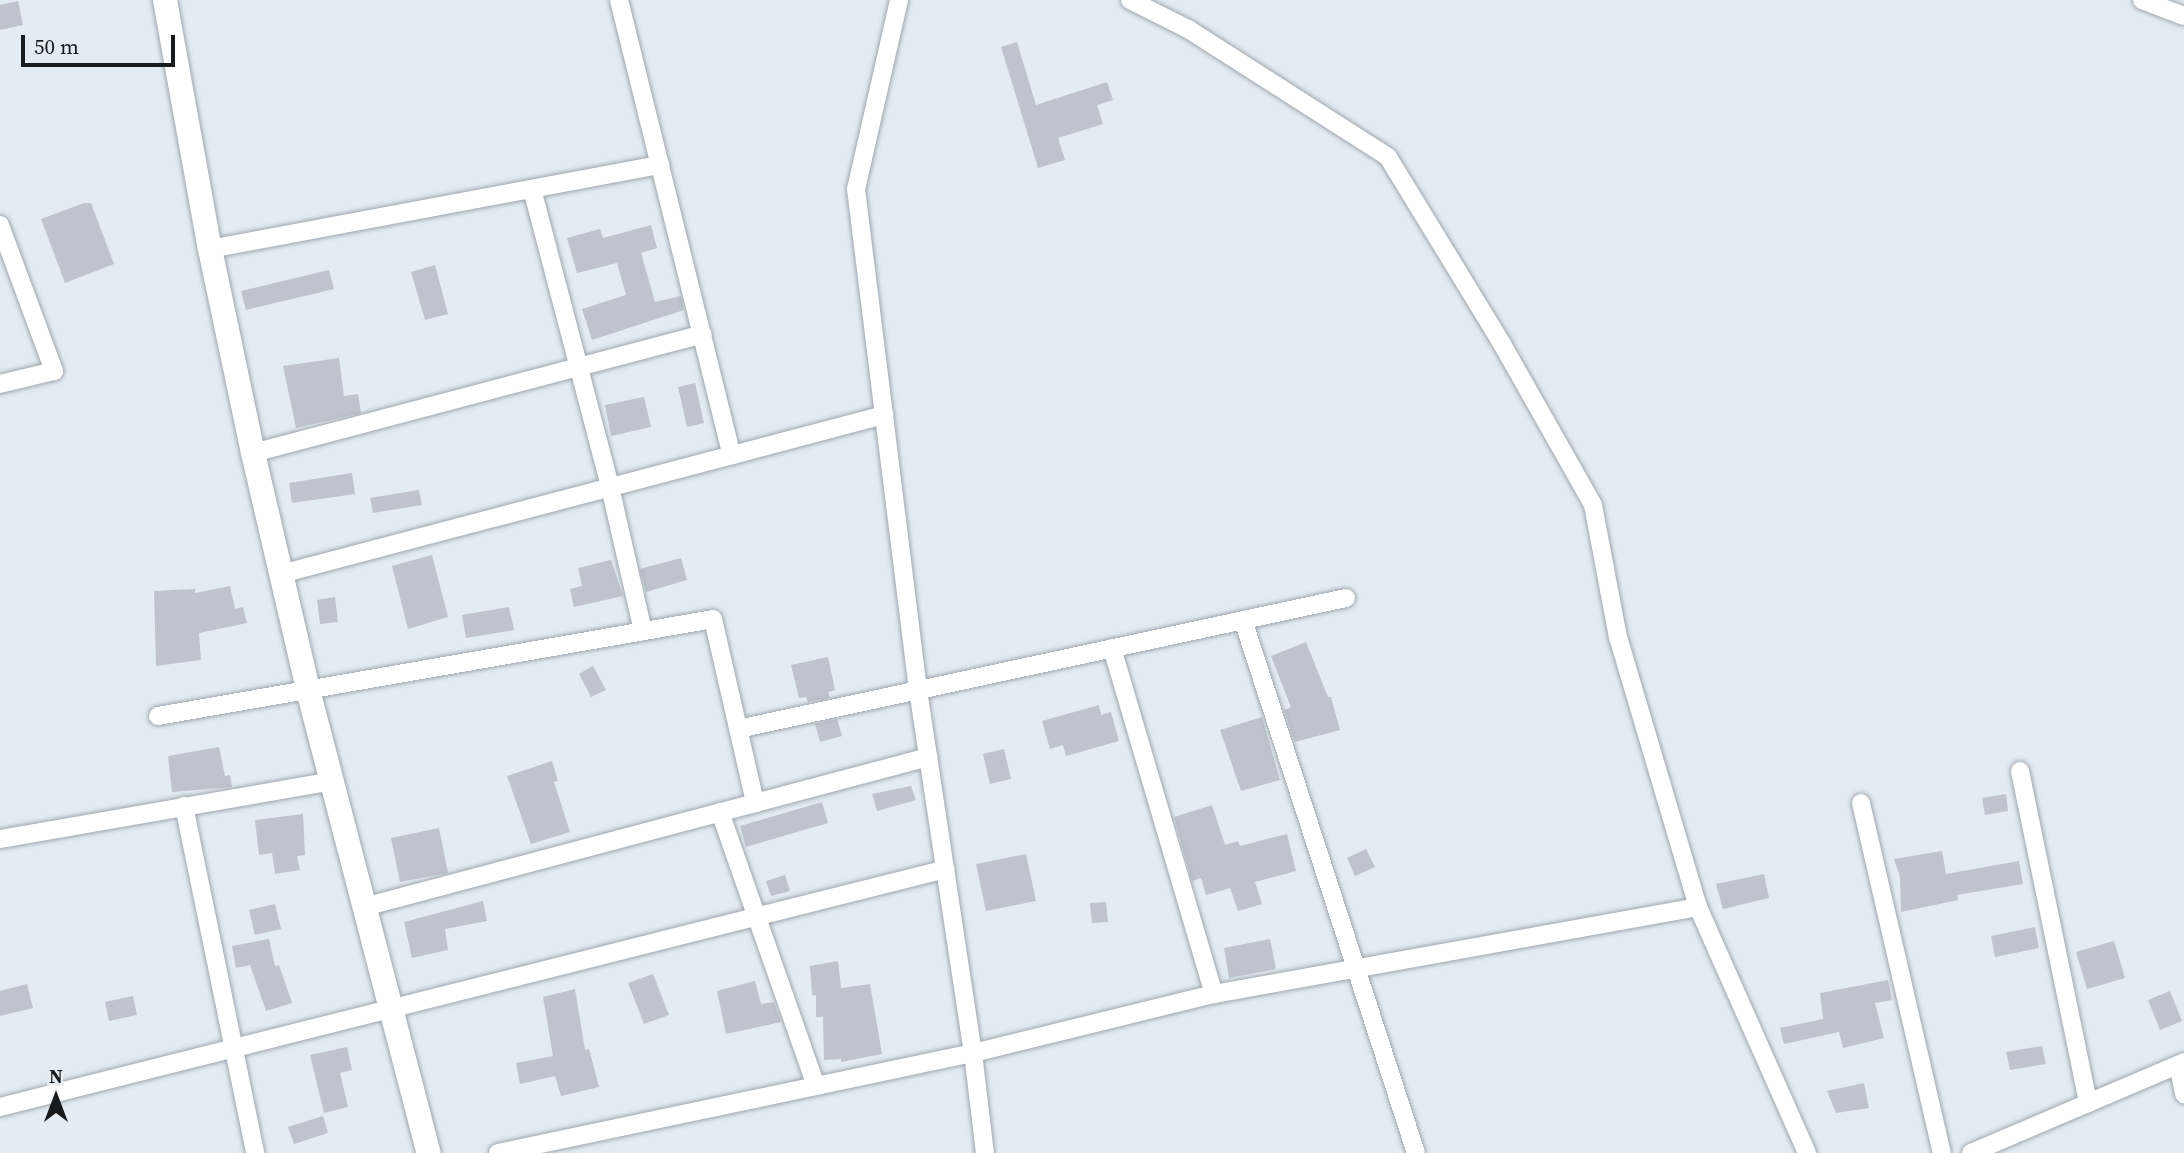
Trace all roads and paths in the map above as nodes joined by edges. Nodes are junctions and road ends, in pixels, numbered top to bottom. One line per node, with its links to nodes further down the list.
1 (165, 0): 10 (main road)
2 (619, 0): 7 (street)
3 (899, 0): 14 (street)
4 (1130, 0): 36 (street)
5 (2142, 0): 6 (street)
6 (2184, 16)
7 (660, 165): 8 (street); 11 (street)
8 (532, 189): 10 (street); 12 (street)
9 (0, 225): 13 (street)
10 (210, 249): 15 (main road)
11 (702, 334): 12 (street); 16 (street)
12 (578, 365): 15 (street); 17 (street)
13 (0, 384)
14 (884, 415): 16 (street); 24 (street)
15 (253, 453): 18 (main road)
16 (732, 455): 17 (street)
17 (610, 487): 18 (street); 21 (street)
18 (281, 573): 23 (main road)
19 (1346, 598): 20 (street)
20 (1243, 620): 22 (street); 39 (street)
21 (643, 631): 23 (street); 26 (street)
22 (1112, 648): 24 (street); 40 (street)
23 (308, 690): 25 (street); 29 (main road)
24 (918, 690): 26 (street); 27 (street)
25 (158, 716)
26 (738, 729): 30 (street)
27 (928, 757): 30 (street); 35 (street)
28 (2020, 771): 47 (street)
29 (332, 780): 32 (street); 37 (main road)
30 (755, 803): 33 (street)
31 (1861, 803): 55 (street)
32 (184, 807): 34 (street); 42 (street)
33 (720, 812): 37 (street); 38 (street)
34 (0, 839)
35 (946, 869): 38 (street); 43 (street)
36 (1698, 906): 39 (street); 54 (street)
37 (364, 907): 41 (main road)
38 (757, 916): 41 (street); 45 (street)
39 (1356, 969): 40 (street); 53 (street)
40 (1214, 994): 43 (street)
41 (391, 1008): 42 (street); 50 (main road)
42 (234, 1048): 48 (street); 49 (street)
43 (973, 1053): 45 (street); 52 (street)
44 (2181, 1063): 46 (street); 47 (street)
45 (815, 1084): 51 (street)
46 (2184, 1094)
47 (2088, 1103): 56 (street)
48 (0, 1107)
49 (255, 1153)
50 (429, 1153)
51 (498, 1153)
52 (985, 1153)
53 (1416, 1153)
54 (1807, 1153)
55 (1942, 1153)
56 (1971, 1153)

